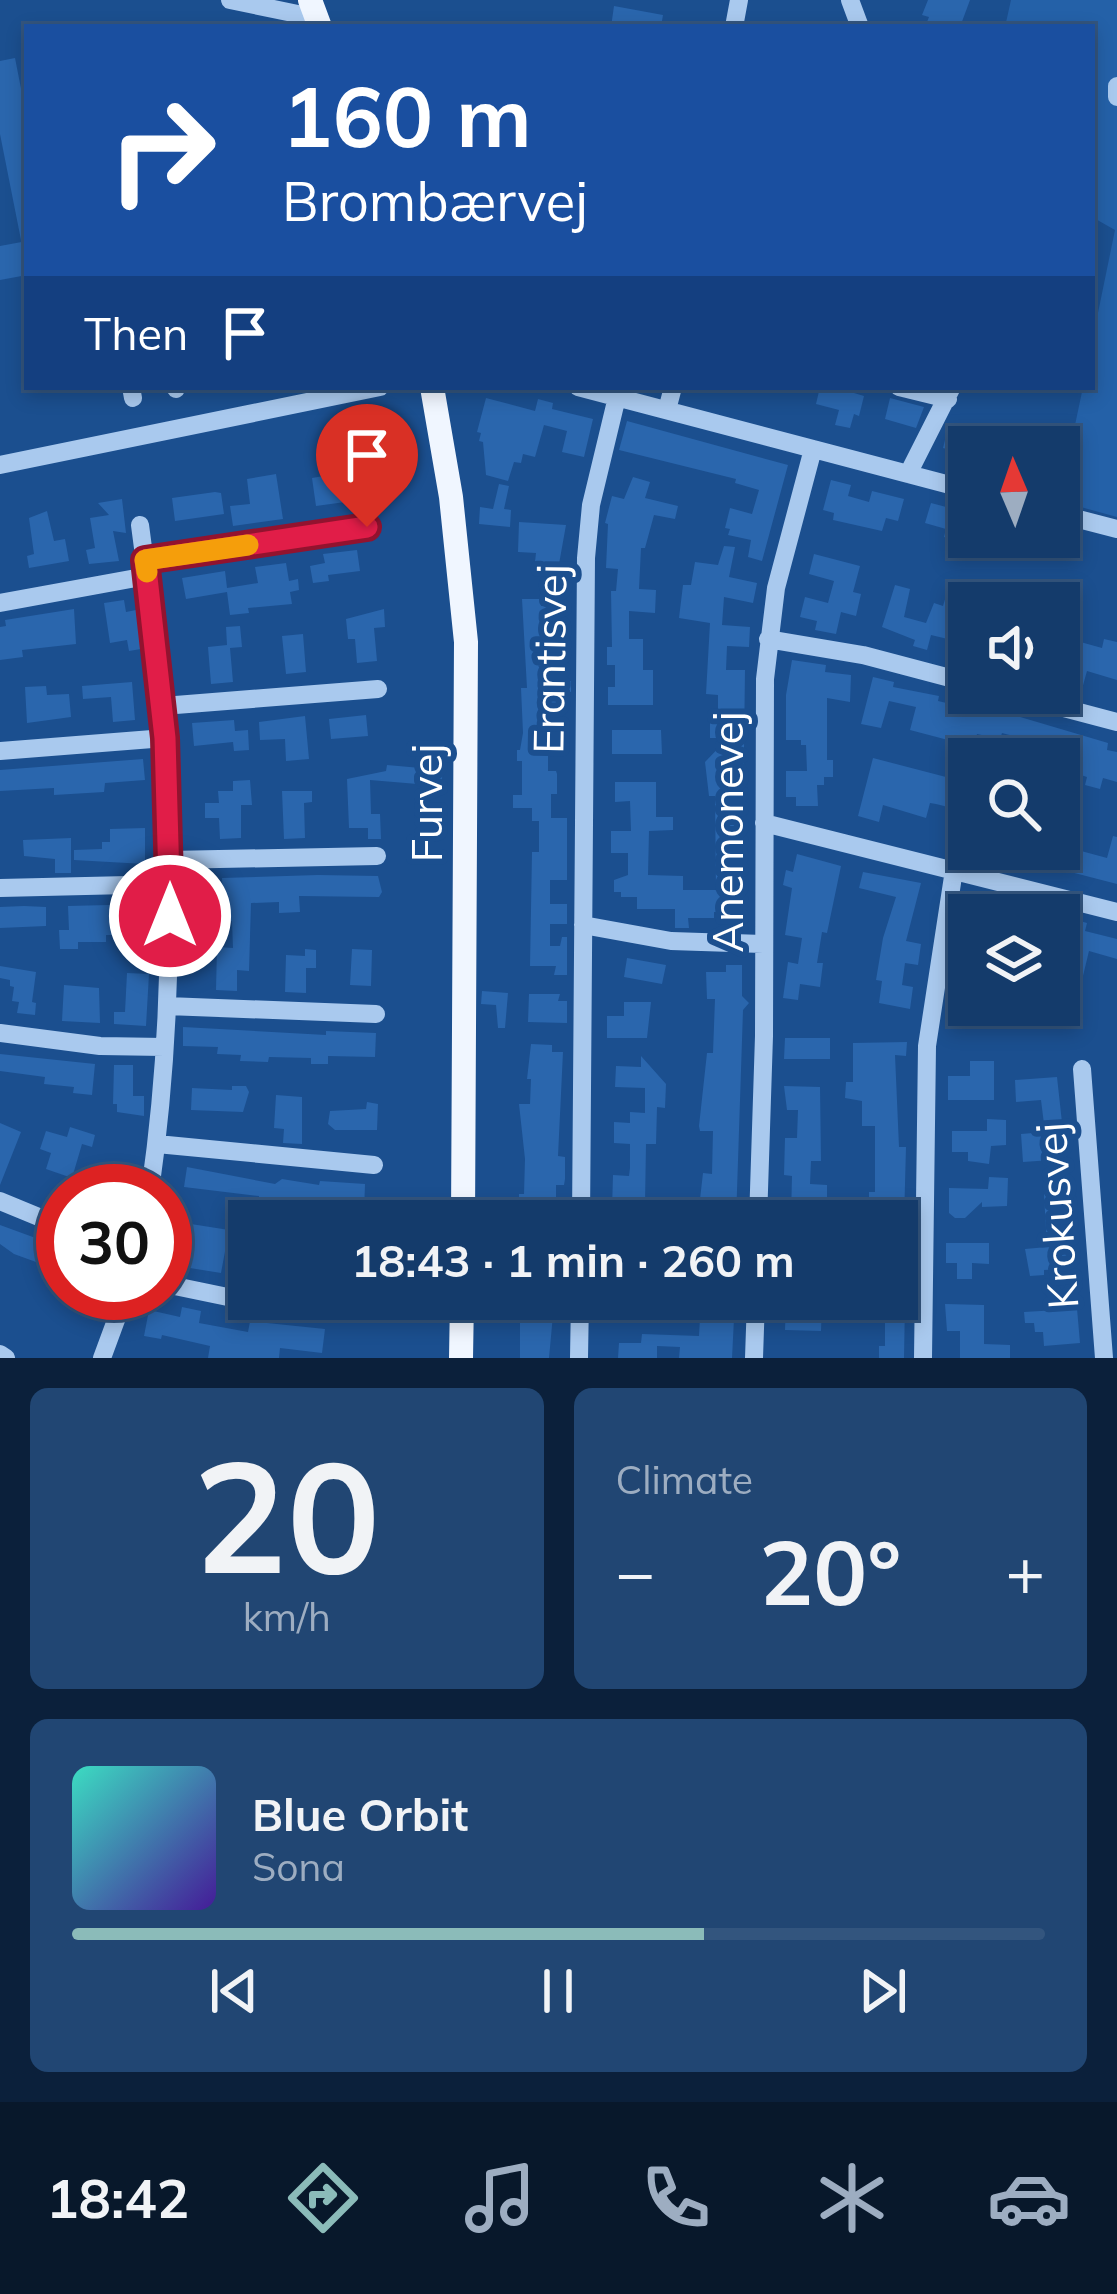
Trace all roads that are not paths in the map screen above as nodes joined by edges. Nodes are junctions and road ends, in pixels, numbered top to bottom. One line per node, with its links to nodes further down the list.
1 (230, 0): 2 (street)
2 (316, 15)
3 (1117, 86): 4 (street)
4 (1117, 97)
5 (365, 390): 13 (street)
6 (433, 390): 48 (main road, Furvej)
7 (590, 390): 10 (street)
8 (672, 390): 11 (street)
9 (950, 393): 14 (street)
10 (617, 397): 11 (street); 38 (street, Erantisvej)
11 (667, 410): 12 (street)
12 (813, 449): 14 (street); 22 (street, Anemonevej)
13 (0, 465)
14 (908, 474): 15 (street)
15 (948, 484)
16 (1080, 519): 19 (street)
17 (140, 525): 20 (street)
18 (367, 527): 20 (street)
19 (1117, 529)
20 (146, 568): 21 (street); 25 (street)
21 (0, 603)
22 (768, 639): 23 (street); 30 (street, Anemonevej)
23 (948, 678)
24 (378, 689): 25 (street)
25 (163, 706): 28 (street)
26 (1080, 712): 27 (street)
27 (1117, 722)
28 (165, 738): 29 (street); 32 (street)
29 (0, 751)
30 (764, 823): 33 (street); 39 (street, Anemonevej)
31 (377, 856): 32 (street)
32 (170, 860): 35 (street)
33 (948, 869)
34 (954, 870): 37 (street); 63 (street)
35 (170, 884): 36 (street); 40 (street)
36 (0, 888)
37 (1117, 913)
38 (584, 925): 39 (street); 49 (street, Erantisvej)
39 (764, 944): 50 (street, Anemonevej)
40 (167, 1006): 41 (street); 43 (street)
41 (376, 1014)
42 (0, 1033): 43 (street)
43 (164, 1047): 45 (street)
44 (1082, 1069): 64 (street, Krokusvej)
45 (157, 1144): 46 (street); 47 (street)
46 (154, 1164)
47 (374, 1165)
48 (463, 1200)
49 (580, 1200)
50 (758, 1200)
51 (0, 1201): 52 (street)
52 (36, 1216)
53 (192, 1289): 54 (street)
54 (228, 1296)
55 (116, 1320): 59 (street)
56 (461, 1320): 60 (main road)
57 (580, 1320): 61 (street)
58 (755, 1320): 62 (street)
59 (102, 1358)
60 (460, 1358)
61 (579, 1358)
62 (754, 1358)
63 (923, 1358)
64 (1104, 1358)

